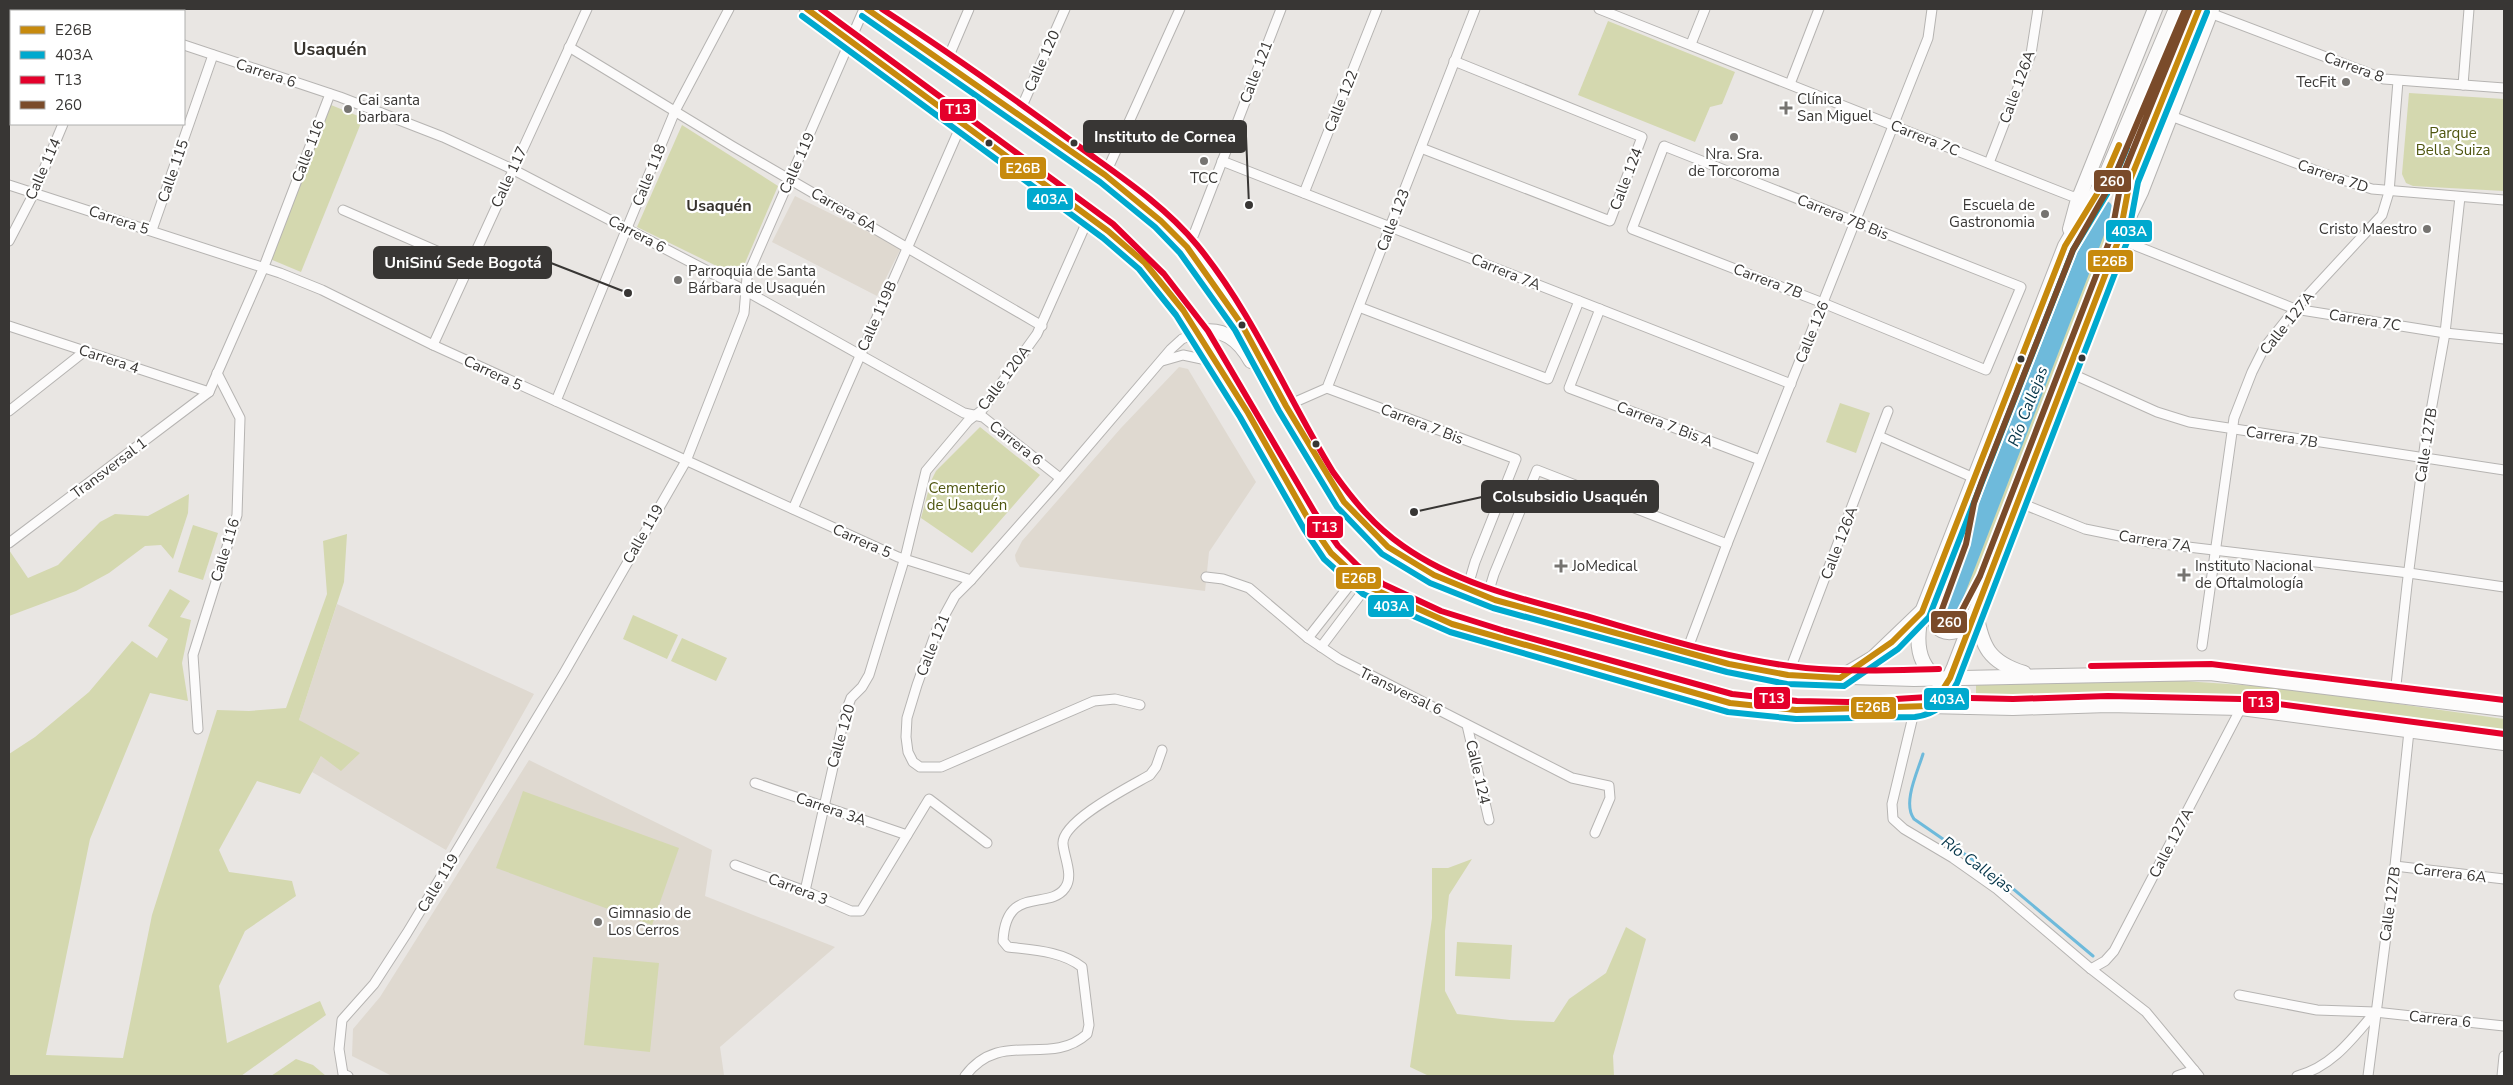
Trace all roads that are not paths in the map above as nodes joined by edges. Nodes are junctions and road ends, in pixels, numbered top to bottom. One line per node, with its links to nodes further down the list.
1 (587, 9): 23 (street, Calle 117)
2 (729, 9): 32 (street, Calle 118)
3 (807, 9): 20 (main road)
4 (866, 9): 20 (street, Calle 119); 26 (main road)
5 (969, 9): 26 (street)
6 (1065, 9): 33 (street, Calle 120)
7 (1180, 9): 43 (street)
8 (1281, 9): 40 (street, Calle 121)
9 (1378, 9): 49 (street, Calle 122)
10 (1475, 9): 25 (street, Calle 123)
11 (1599, 9): 21 (street, Carrera 7C)
12 (1705, 9): 21 (street)
13 (1819, 9): 28 (street)
14 (1932, 9): 37 (street, Calle 126)
15 (2038, 9): 41 (street, Calle 126A)
16 (2155, 9): 50 (main road)
17 (2176, 9): 44 (main road)
18 (2469, 9): 29 (street)
19 (2207, 10): 27 (street, Carrera 8); 34 (main road); 60 (main road)
20 (849, 42): 35 (main road); 45 (street, Calle 119)
21 (1691, 44): 28 (street, Carrera 7C)
22 (185, 45): 24 (street, Carrera 6)
23 (569, 48): 32 (street, Carrera 6A); 42 (street, Calle 117)
24 (212, 55): 31 (street, Carrera 6); 59 (street, Calle 115)
25 (1454, 61): 39 (street, Calle 123); 39 (street, Calle 124)
26 (946, 63): 33 (main road)
27 (2398, 81): 29 (street, Carrera 8); 47 (street, Calle 127A)
28 (1790, 84): 37 (street, Carrera 7C)
29 (2462, 85): 30 (street, Carrera 8)
30 (2504, 88)
31 (330, 94): 42 (street, Carrera 6); 66 (street, Calle 116)
32 (675, 111): 45 (street, Carrera 6A); 57 (street, Calle 118)
33 (1019, 113): 43 (main road)
34 (2170, 116): 47 (street, Carrera 7D); 60 (main road)
35 (962, 123): 54 (main road); 64 (street, Calle 119B)
36 (63, 125): 48 (street, Calle 114)
37 (1892, 125): 41 (street, Carrera 7C); 55 (street, Calle 126)
38 (1664, 146): 55 (street, Carrera 7B Bis); 58 (street, Calle 124)
39 (1420, 148): 56 (street, Calle 123)
40 (1222, 161): 49 (street, Carrera 7A); 63 (street, Calle 121)
41 (1989, 163): 50 (street, Carrera 7C)
42 (512, 169): 57 (street, Carrera 6); 65 (street, Calle 117)
43 (1105, 175): 63 (main road)
44 (2105, 177): 50 (street); 62 (main road)
45 (790, 179): 64 (street, Carrera 6A); 67 (street, Calle 119)
46 (9, 184): 48 (street, Carrera 5)
47 (2389, 192): 51 (street, Carrera 7D); 72 (street, Calle 127A)
48 (34, 193): 59 (street, Carrera 5); 61 (street, Calle 114)
49 (1304, 193): 56 (street, Carrera 7A)
50 (2080, 197): 62 (main road)
51 (2460, 197): 52 (street, Carrera 7D); 75 (street, Calle 127B)
52 (2504, 200)
53 (343, 210): 65 (street)
54 (1089, 217): 74 (street, Calle 120A); 76 (main road)
55 (1855, 222): 69 (street, Calle 126); 83 (street, Carrera 7B Bis)
56 (1390, 226): 68 (street, Carrera 7A); 70 (street, Calle 123)
57 (627, 229): 67 (street, Carrera 6); 89 (street, Calle 118)
58 (1632, 229): 69 (street, Carrera 7B)
59 (152, 230): 66 (street, Carrera 5)
60 (2118, 239): 72 (street, Carrera 7C); 84 (main road)
61 (9, 241)
62 (2065, 246): 102 (main road)
63 (1187, 247): 90 (main road)
64 (908, 248): 74 (street, Carrera 6A); 80 (street, Calle 119B)
65 (469, 265): 78 (street, Calle 117)
66 (263, 269): 78 (street, Carrera 5); 85 (street, Calle 116)
67 (746, 291): 80 (street, Carrera 6); 99 (street, Calle 119)
68 (1579, 301): 70 (street); 71 (street, Carrera 7A)
69 (1823, 303): 83 (street, Carrera 7B); 86 (street, Calle 126)
70 (1358, 307): 87 (street, Calle 123)
71 (1600, 309): 86 (street, Carrera 7A); 98 (street, Carrera 7 Bis A)
72 (2295, 309): 75 (street, Carrera 7C); 94 (street, Calle 127A)
73 (9, 326): 79 (street, Carrera 4)
74 (1042, 326): 93 (street, Calle 120A)
75 (2445, 332): 77 (street, Carrera 7C); 97 (street, Calle 127B)
76 (1197, 333): 81 (street, Calle 121); 82 (main road); 95 (main road)
77 (2504, 339)
78 (433, 345): 89 (street, Carrera 5)
79 (85, 351): 88 (street, Carrera 4); 91 (street)
80 (860, 354): 93 (street, Carrera 6); 105 (street, Calle 119B)
81 (1161, 361): 82 (street); 101 (street, Calle 121)
82 (1216, 362): 112 (main road)
83 (1986, 370)
84 (2068, 372): 94 (street, Carrera 7B); 104 (main road)
85 (217, 373): 88 (street, Calle 116); 136 (street, Calle 116)
86 (1791, 384): 98 (street, Calle 126)
87 (1327, 388): 90 (street); 117 (street, Carrera 7 Bis)
88 (209, 392): 106 (street, Transversal 1)
89 (556, 401): 99 (street, Carrera 5)
90 (1286, 406): 95 (main road)
91 (9, 411)
92 (1888, 411): 96 (street, Calle 126A)
93 (974, 416): 101 (street, Carrera 6); 109 (street, Calle 120A)
94 (2232, 429): 97 (street, Carrera 7B); 108 (street, Calle 127A)
95 (1303, 435): 117 (main road)
96 (1879, 436): 102 (street); 125 (street, Calle 126A)
97 (2424, 459): 100 (street, Carrera 7B); 110 (street, Calle 127B)
98 (1760, 460): 107 (street, Calle 126)
99 (686, 461): 105 (street, Carrera 5); 156 (street, Calle 119)
100 (2504, 470)
101 (1060, 478): 114 (street, Calle 121)
102 (1974, 478): 103 (main road)
103 (1966, 501): 113 (main road); 119 (main road)
104 (2018, 502): 108 (street, Carrera 7A); 113 (main road)
105 (793, 509): 109 (street, Carrera 5)
106 (9, 543)
107 (1727, 544): 118 (street); 124 (street, Calle 126)
108 (2214, 549): 110 (street, Carrera 7A); 122 (street, Calle 127A)
109 (904, 559): 114 (street, Carrera 5); 141 (street, Calle 120)
110 (2409, 573): 116 (street, Carrera 7A); 129 (street, Calle 127B)
111 (1206, 577): 121 (street, Transversal 6)
112 (1356, 577): 115 (main road); 121 (street)
113 (1988, 578): 120 (main road)
114 (971, 580): 130 (street, Calle 121)
115 (1367, 586): 123 (street); 131 (main road)
116 (2504, 586)
117 (1466, 589): 118 (main road)
118 (1487, 597): 124 (main road)
119 (1922, 612): 127 (main road); 128 (main road)
120 (1976, 612): 126 (main road); 128 (main road)
121 (1308, 638): 123 (street, Transversal 6)
122 (2202, 646)
123 (1321, 647): 135 (street, Transversal 6)
124 (1686, 653): 125 (main road)
125 (1788, 675): 127 (main road)
126 (2034, 676): 128 (main road); 129 (main road)
127 (1840, 678): 128 (main road)
128 (1944, 681): 131 (main road); 132 (main road)
129 (2395, 694): 134 (main road)
130 (1140, 705)
131 (1921, 707): 132 (main road); 150 (street)
132 (1967, 707): 133 (main road)
133 (2241, 708): 137 (main road); 150 (street, Calle 127A)
134 (2504, 709)
135 (1467, 725): 142 (street, Calle 124); 143 (street, Transversal 6)
136 (198, 729)
137 (2410, 731): 138 (main road); 147 (street, Calle 127B)
138 (2504, 743)
139 (1162, 750): 157 (street)
140 (756, 783): 141 (street, Carrera 3A)
141 (823, 806): 144 (street, Carrera 3A); 149 (street, Calle 120)
142 (1489, 820)
143 (1594, 833)
144 (907, 835): 145 (street); 149 (street, Carrera 3)
145 (987, 843)
146 (735, 865): 149 (street, Carrera 3)
147 (2395, 866): 148 (street, Carrera 6A); 152 (street, Calle 127B)
148 (2504, 879)
149 (805, 891)
150 (2091, 970): 155 (street)
151 (2239, 995): 152 (street, Carrera 6)
152 (2375, 1012): 153 (street, Carrera 6); 159 (street); 160 (street, Calle 127B)
153 (2504, 1026)
154 (2504, 1056): 161 (street)
155 (2197, 1073): 158 (street)
156 (348, 1076)
157 (965, 1076)
158 (2177, 1076)
159 (2297, 1076)
160 (2368, 1076)
161 (2502, 1076)

